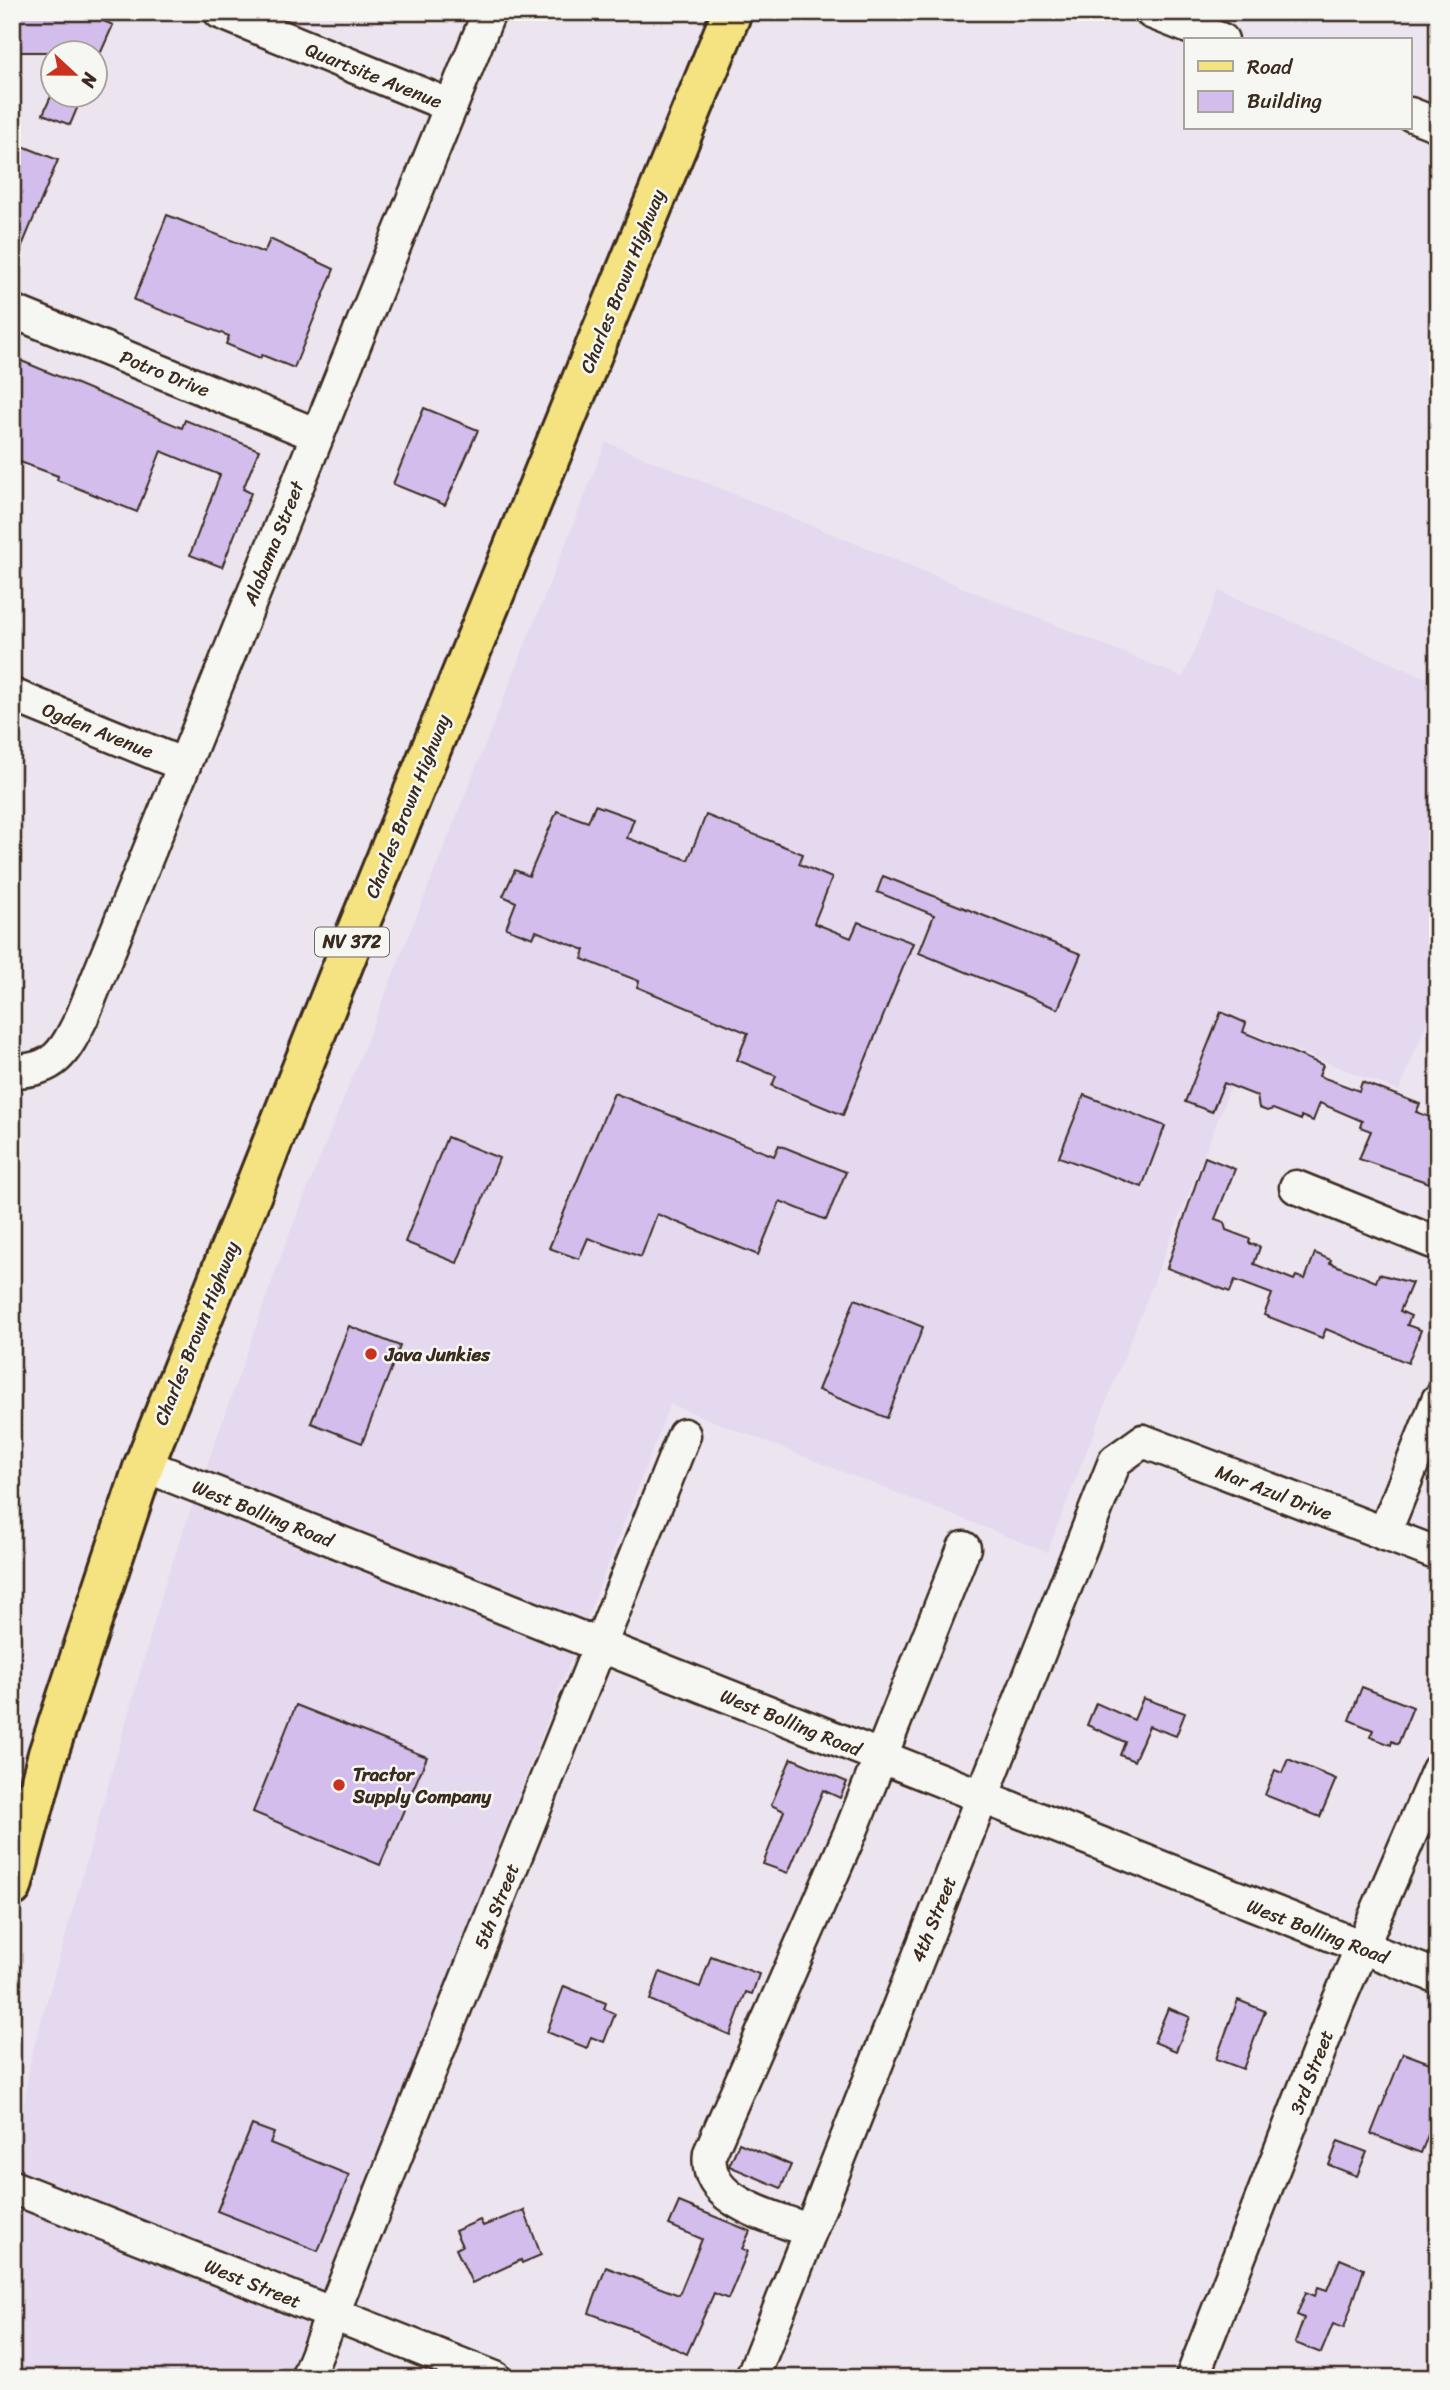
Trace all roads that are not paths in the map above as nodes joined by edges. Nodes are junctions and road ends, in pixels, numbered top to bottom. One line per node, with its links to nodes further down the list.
1 (220, 12): 6 (street, Quartsite Avenue)
2 (489, 12): 6 (street, Alabama Street)
3 (732, 12): 19 (main road, Charles Brown Highway / NV 372)
4 (1151, 12): 5 (street)
5 (1217, 38)
6 (451, 106): 10 (street, Alabama Street)
7 (1412, 115): 8 (street)
8 (1438, 125)
9 (12, 311): 10 (street, Potro Drive)
10 (317, 435): 12 (street, Alabama Street)
11 (12, 695): 12 (street, Ogden Avenue)
12 (184, 765): 13 (street, Alabama Street)
13 (12, 1071)
14 (1296, 1188): 15 (street)
15 (1438, 1244)
16 (1438, 1400): 20 (street)
17 (684, 1435): 23 (street, 5th Street)
18 (1115, 1461): 20 (street, Mar Azul Drive); 26 (street, 4th Street)
19 (144, 1465): 23 (street, West Bolling Road); 27 (main road, Charles Brown Highway / NV 372)
20 (1384, 1534): 22 (street, Mar Azul Drive)
21 (964, 1548): 24 (street)
22 (1438, 1554)
23 (600, 1646): 24 (street, West Bolling Road); 32 (street, 5th Street)
24 (878, 1757): 26 (street, West Bolling Road); 31 (street)
25 (1438, 1770): 28 (street, 3rd Street)
26 (982, 1798): 28 (street, West Bolling Road); 31 (street, 4th Street)
27 (12, 1887)
28 (1363, 1949): 29 (street, West Bolling Road); 36 (street, 3rd Street)
29 (1438, 1978)
30 (12, 2187): 32 (street, West Street)
31 (810, 2231): 35 (street, 4th Street)
32 (333, 2314): 33 (street, 5th Street); 34 (street, West Street)
33 (307, 2378)
34 (495, 2378)
35 (752, 2378)
36 (1192, 2378)

